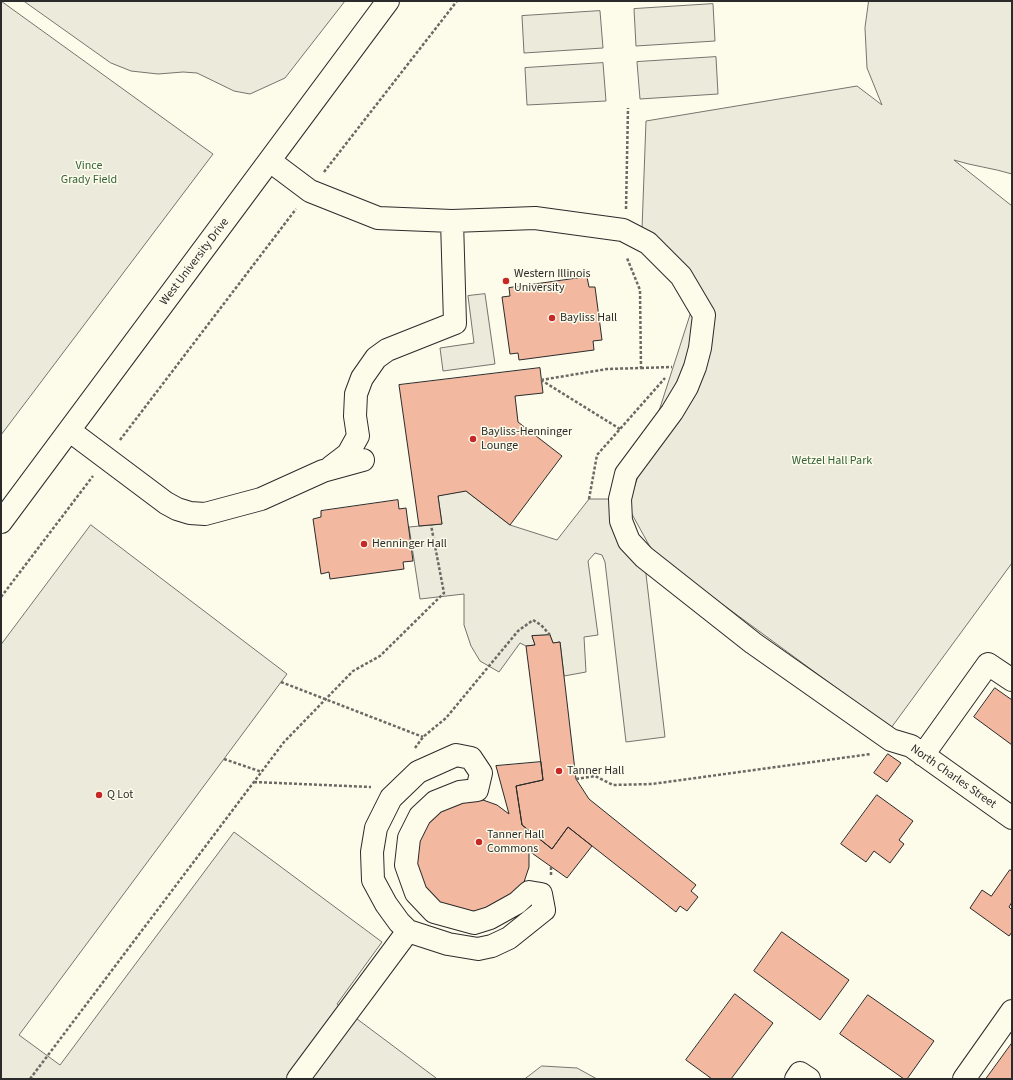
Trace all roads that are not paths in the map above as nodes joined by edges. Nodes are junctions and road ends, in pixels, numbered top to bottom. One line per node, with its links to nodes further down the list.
1 (388, 1): 2 (street, West University Drive)
2 (270, 161): 3 (street, North Charles Street); 4 (street, West University Drive)
3 (452, 221): 6 (street); 9 (street, North Charles Street)
4 (70, 431): 6 (street); 7 (street, West University Drive)
5 (363, 460): 6 (street)
6 (329, 469)
7 (1, 522)
8 (1012, 680): 9 (street)
9 (923, 755): 10 (street, North Charles Street)
10 (1012, 818)
11 (408, 931): 11 (street); 13 (street)
12 (1012, 1011): 16 (street)
13 (298, 1079)
14 (796, 1079): 15 (street)
15 (809, 1079)
16 (964, 1079)

